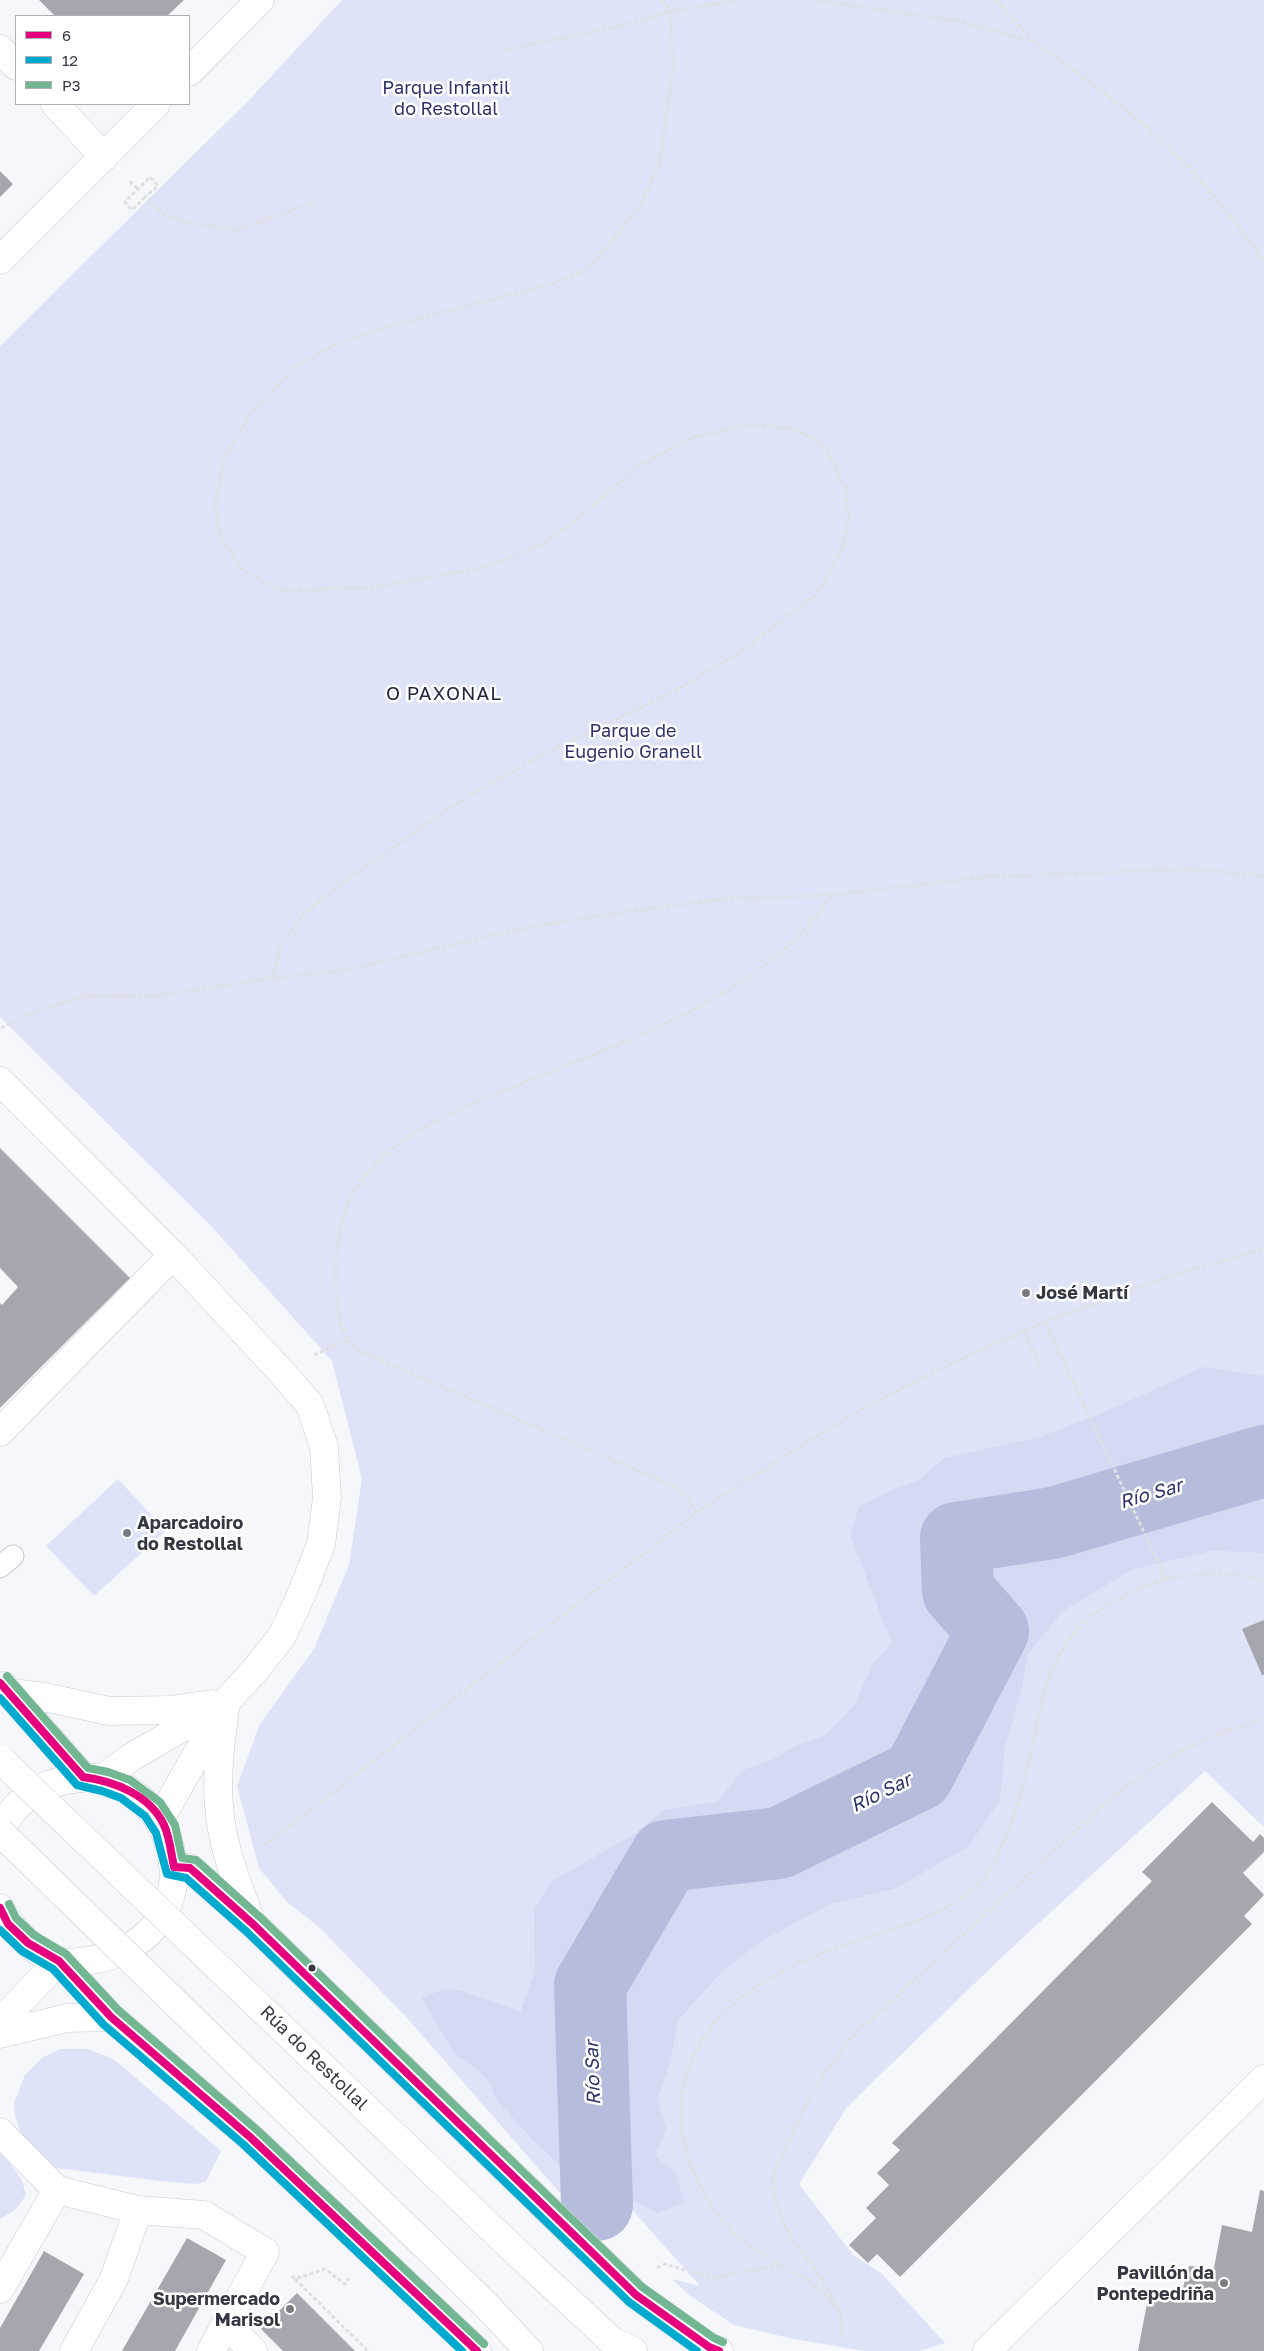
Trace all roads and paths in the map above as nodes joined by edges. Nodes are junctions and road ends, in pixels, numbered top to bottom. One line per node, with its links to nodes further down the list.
1 (260, 0): 11 (street)
2 (662, 0): 6 (path)
3 (739, 0): 6 (path)
4 (814, 0): 7 (path)
5 (996, 0): 7 (path)
6 (671, 11): 9 (path); 23 (path)
7 (1035, 42): 20 (path)
8 (0, 49): 10 (street)
9 (507, 50)
10 (15, 65)
11 (190, 71)
12 (56, 105): 14 (street)
13 (155, 105): 14 (street)
14 (104, 157): 19 (street)
15 (126, 177): 16 (path)
16 (138, 189): 17 (path); 17 (path)
17 (145, 197): 18 (path)
18 (316, 202)
19 (0, 260)
20 (1264, 262)
21 (1264, 876): 22 (path)
22 (833, 895): 23 (path); 30 (path)
23 (273, 978): 24 (path)
24 (1, 1028)
25 (0, 1080): 27 (street)
26 (1264, 1248): 28 (path)
27 (173, 1255): 33 (street); 38 (street)
28 (1045, 1322): 29 (path); 35 (path)
29 (1024, 1331): 32 (path); 34 (path)
30 (347, 1340): 31 (path); 34 (path)
31 (311, 1356)
32 (1041, 1368)
33 (0, 1432)
34 (696, 1513): 44 (path)
35 (1166, 1579): 36 (path); 56 (path)
36 (1264, 1581)
37 (6, 1688): 38 (street); 41 (street)
38 (226, 1702): 41 (street); 42 (street); 47 (street)
39 (1264, 1719): 62 (path)
40 (0, 1759): 71 (street, Rúa do Restollal, bridge)
41 (93, 1778): 42 (street); 43 (street)
42 (160, 1819): 45 (street)
43 (0, 1832): 70 (street, bridge)
44 (256, 1852)
45 (174, 1867): 47 (street); 48 (street)
46 (3, 1923): 48 (street)
47 (251, 1923): 72 (street)
48 (58, 1961): 49 (street); 50 (street)
49 (111, 2017): 51 (street); 69 (street)
50 (0, 2022)
51 (0, 2034)
52 (1264, 2079): 73 (street)
53 (0, 2132): 54 (street)
54 (57, 2190): 55 (street); 61 (street)
55 (138, 2210): 63 (street); 65 (street)
56 (780, 2265): 58 (path); 62 (path)
57 (325, 2269): 60 (path)
58 (651, 2272)
59 (295, 2279): 68 (path)
60 (345, 2284)
61 (0, 2289)
62 (840, 2311): 64 (path)
63 (226, 2324): 66 (street); 67 (street)
64 (842, 2337)
65 (74, 2351)
66 (211, 2351)
67 (253, 2351)
68 (368, 2351)
69 (477, 2351)
70 (529, 2351)
71 (633, 2351)
72 (719, 2351)
73 (987, 2351)

